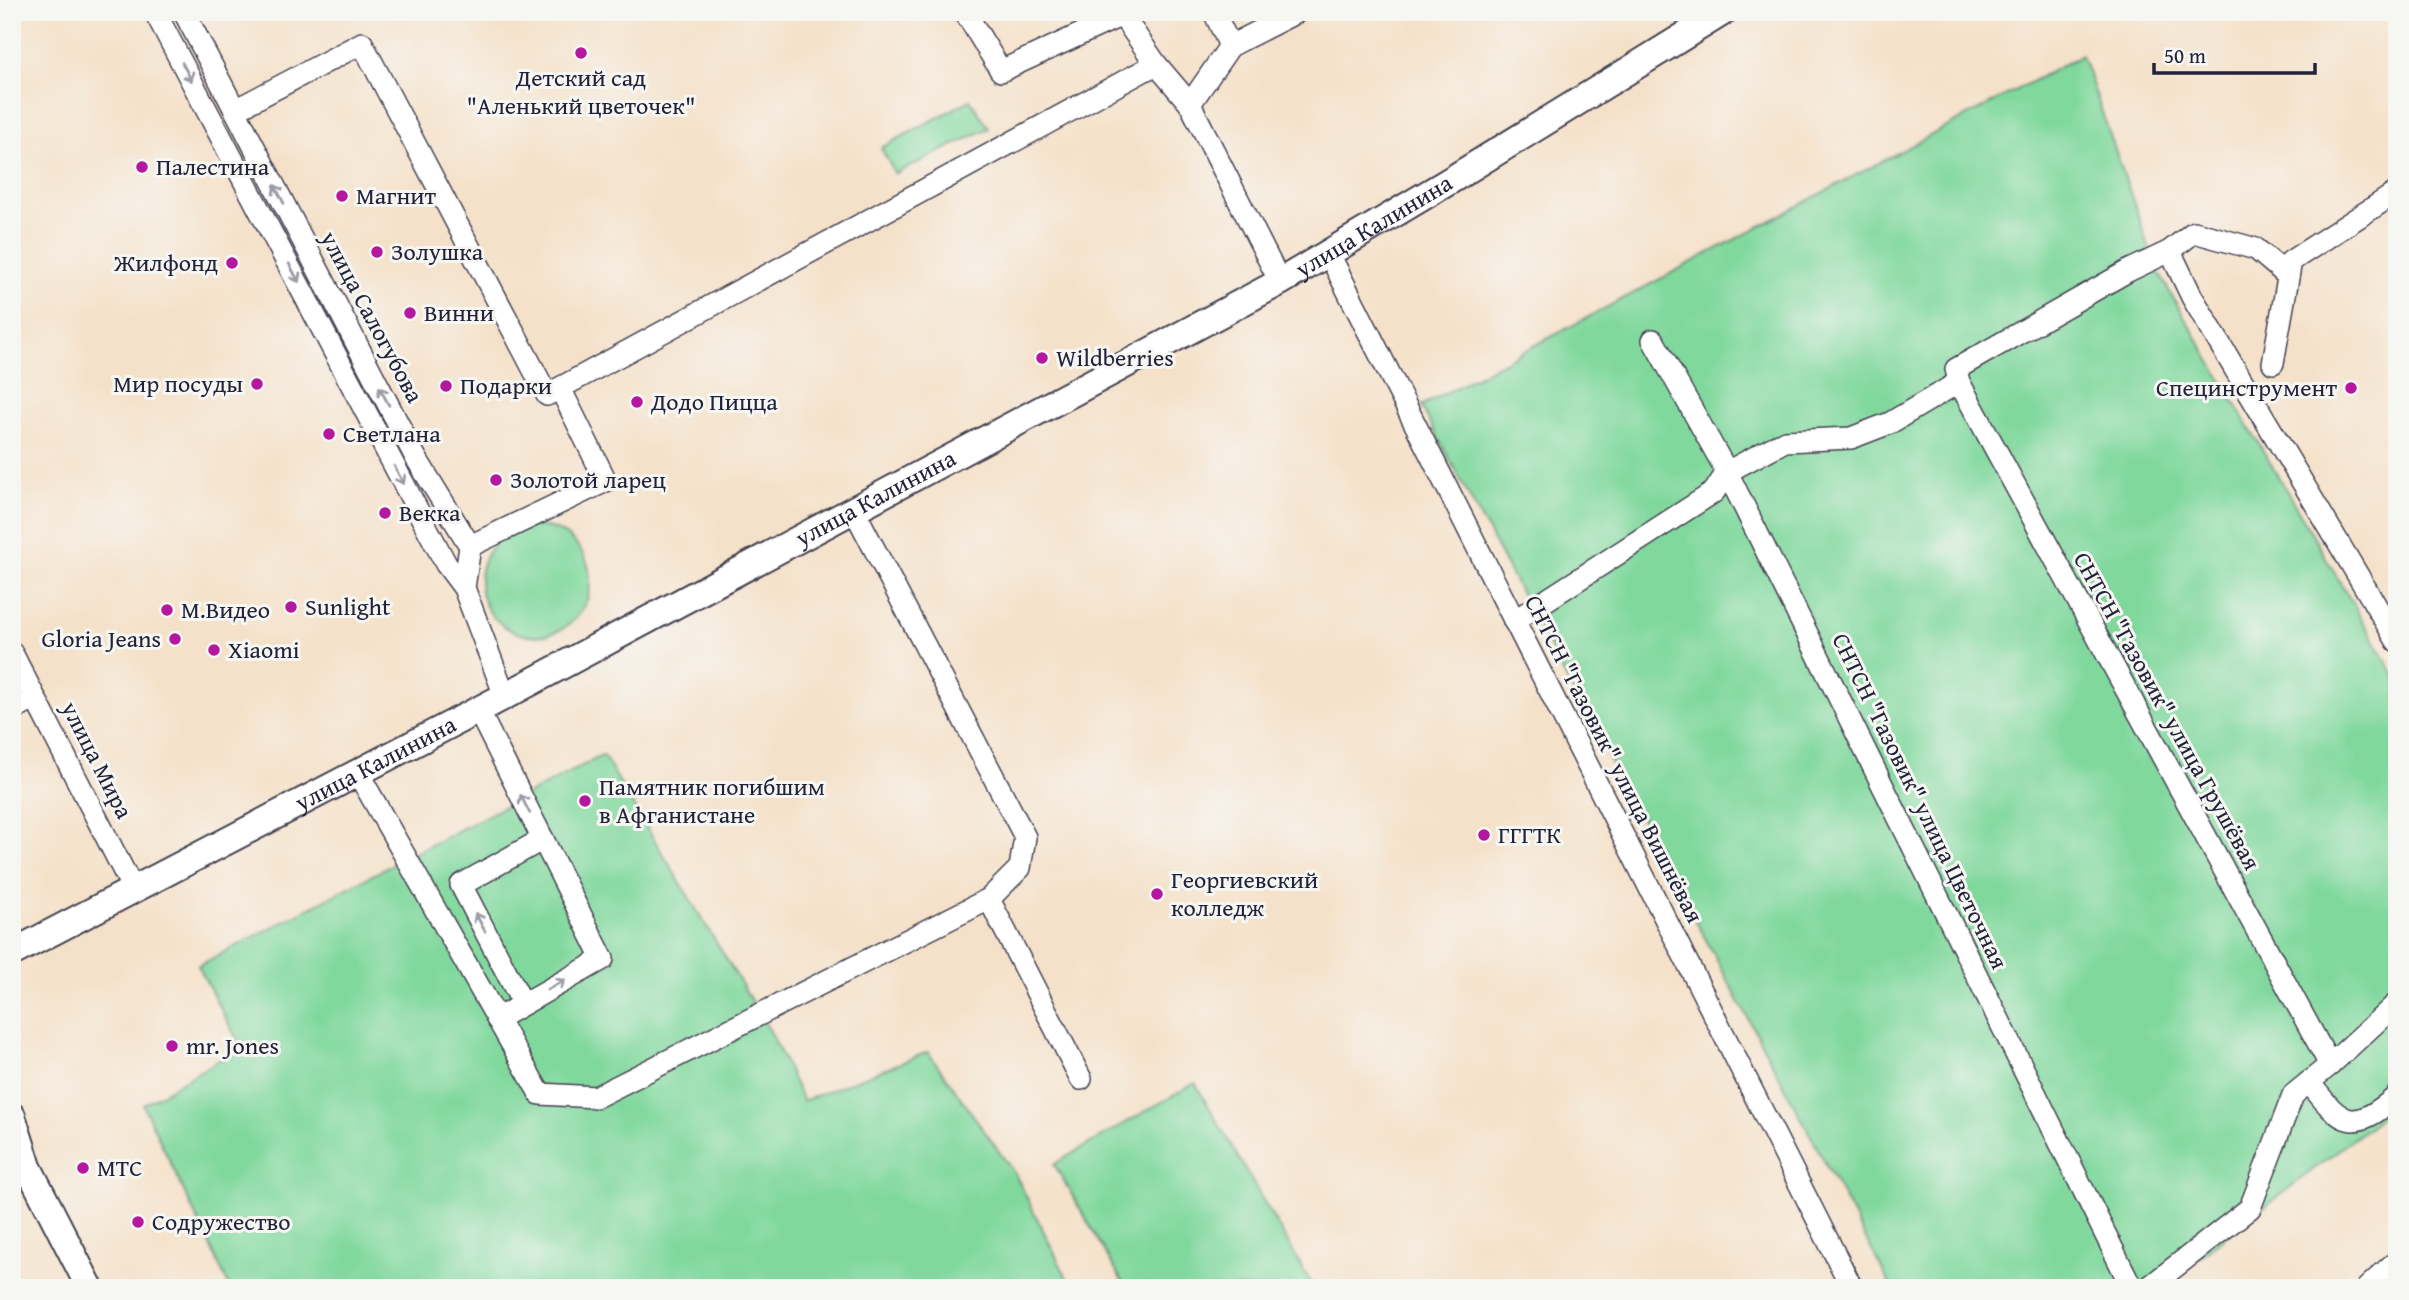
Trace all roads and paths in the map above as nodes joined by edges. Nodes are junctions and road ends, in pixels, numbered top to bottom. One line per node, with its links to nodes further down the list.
1 (155, 12): 23 (street, улица Салогубова, one-way to 23)
2 (965, 12): 8 (street)
3 (1214, 12): 7 (street)
4 (1297, 12): 7 (street)
5 (1723, 12): 13 (main road, улица Калинина)
6 (190, 14): 10 (street, улица Салогубова)
7 (1230, 46): 9 (street)
8 (1156, 64): 9 (street); 19 (street)
9 (1190, 104): 15 (street)
10 (235, 110): 19 (street); 22 (street, улица Салогубова, one-way to 10)
11 (2397, 192): 14 (street)
12 (2170, 251): 14 (street); 18 (street); 25 (street)
13 (1329, 254): 15 (main road, улица Калинина); 24 (street, СНТСН "Газовик" улица Вишнёвая)
14 (2288, 275): 17 (street)
15 (1280, 282): 21 (main road, улица Калинина)
16 (1653, 340): 20 (street, СНТСН "Газовик" улица Цветочная)
17 (2273, 363)
18 (1959, 382): 20 (street); 39 (street, СНТСН "Газовик" улица Грушёвая)
19 (560, 388): 22 (street)
20 (1727, 472): 24 (street); 48 (street, СНТСН "Газовик" улица Цветочная)
21 (854, 510): 27 (main road, улица Калинина); 34 (street)
22 (470, 547): 23 (street)
23 (464, 588): 27 (street)
24 (1514, 621): 47 (street, СНТСН "Газовик" улица Вишнёвая)
25 (2397, 641)
26 (12, 653): 28 (street, улица Мира)
27 (505, 696): 29 (main road, улица Калинина)
28 (35, 698): 30 (street); 33 (street, улица Мира)
29 (478, 710): 31 (main road, улица Калинина); 32 (street, one-way to 29)
30 (12, 711)
31 (358, 774): 33 (main road, улица Калинина); 38 (street)
32 (543, 839): 37 (street, one-way to 32); 37 (street, one-way to 32)
33 (134, 891): 35 (main road, улица Калинина)
34 (989, 899): 38 (street); 40 (street)
35 (12, 953)
36 (2397, 1003): 39 (street)
37 (523, 1004): 38 (street)
38 (497, 1019)
39 (2330, 1065): 41 (street)
40 (1081, 1079)
41 (2309, 1082): 42 (street); 49 (street)
42 (2397, 1096)
43 (12, 1116): 44 (main road)
44 (20, 1161): 46 (main road)
45 (2392, 1265): 50 (street)
46 (90, 1288)
47 (1852, 1288)
48 (2132, 1288)
49 (2148, 1288)
50 (2367, 1288)

